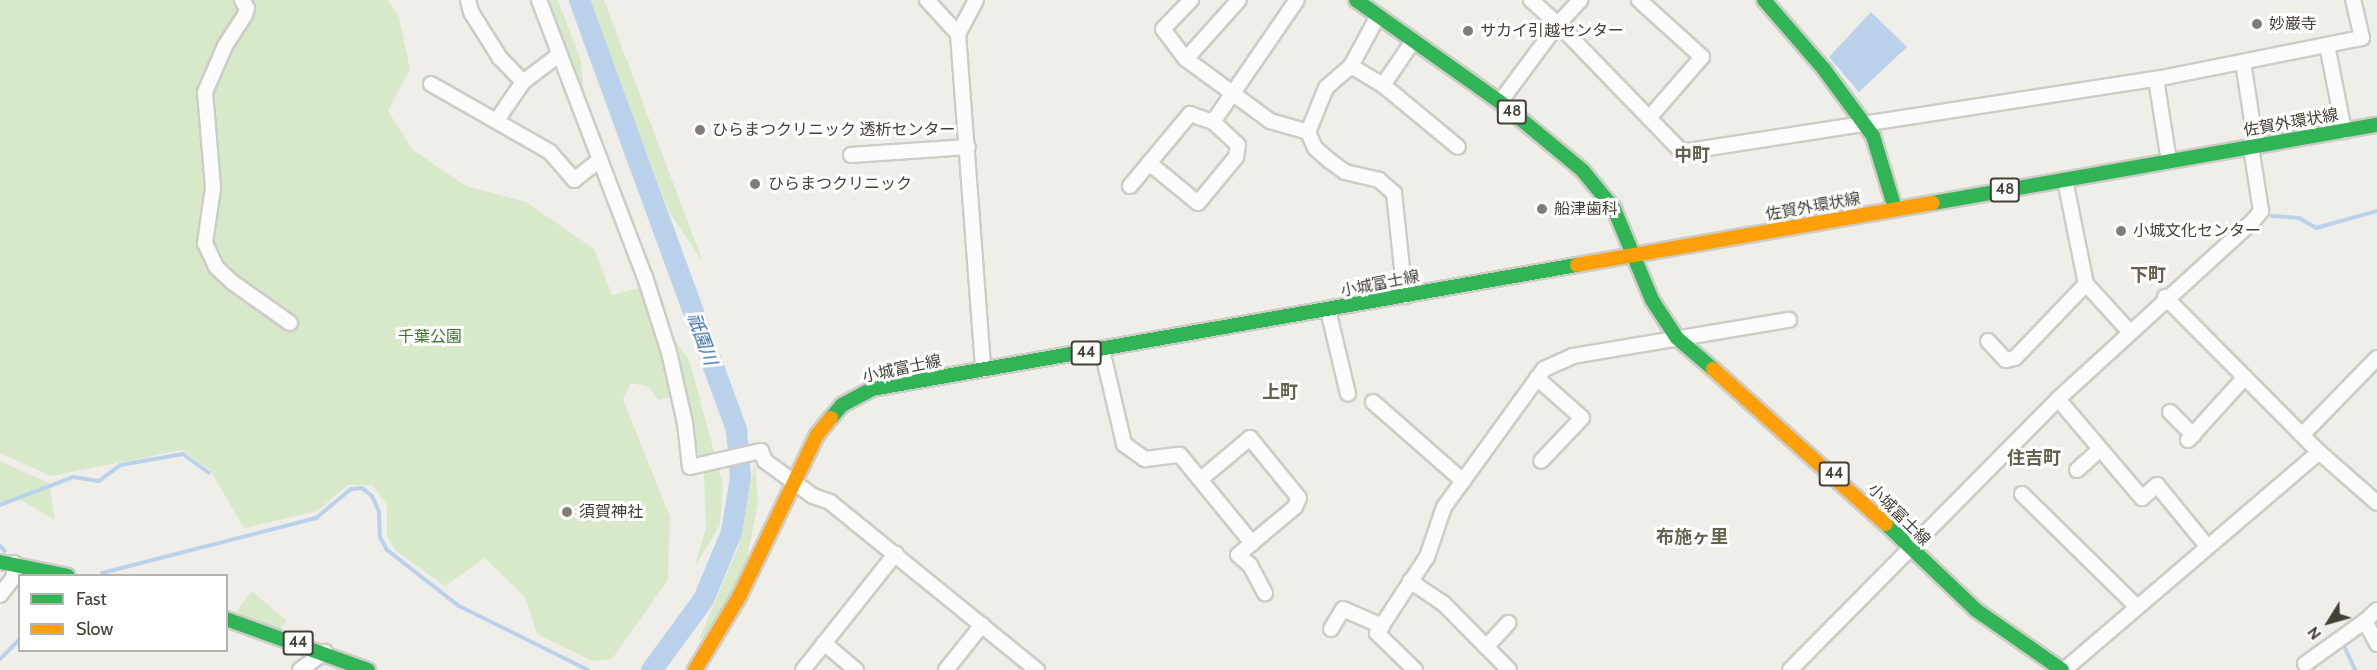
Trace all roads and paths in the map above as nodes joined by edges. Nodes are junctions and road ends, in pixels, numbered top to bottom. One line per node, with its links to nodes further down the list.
1 (242, 0): 53 (street)
2 (468, 0): 25 (street)
3 (539, 0): 20 (street)
4 (927, 0): 17 (street)
5 (976, 0): 17 (street)
6 (1191, 0): 21 (street)
7 (1239, 0): 21 (street)
8 (1297, 0): 28 (street)
9 (1356, 0): 15 (main road, 48)
10 (1531, 0): 16 (street)
11 (1580, 0): 16 (street)
12 (1639, 0): 30 (street)
13 (1764, 0): 33 (main road)
14 (2353, 0): 19 (street)
15 (1378, 16): 18 (main road, 48); 23 (street)
16 (1558, 24): 29 (street); 30 (street)
17 (958, 34): 38 (street)
18 (1413, 41): 27 (street); 29 (main road, 48)
19 (2327, 45): 22 (street); 35 (street)
20 (560, 54): 25 (street); 41 (street)
21 (1186, 59): 28 (street)
22 (2243, 62): 24 (street); 37 (street)
23 (1351, 66): 27 (street); 36 (street)
24 (2156, 80): 33 (street); 42 (street)
25 (523, 82): 31 (street)
26 (431, 84): 31 (street)
27 (1383, 85): 39 (street)
28 (1234, 97): 32 (street); 36 (street)
29 (1500, 102): 47 (main road, 48)
30 (1649, 118): 33 (street)
31 (497, 120): 41 (street)
32 (1213, 122): 43 (street); 43 (street)
33 (1864, 125): 46 (main road)
34 (2377, 125): 35 (main road, 佐賀外環状線 / 48)
35 (2344, 131): 37 (main road, 佐賀外環状線 / 48)
36 (1308, 132): 49 (street)
37 (2254, 146): 42 (main road, 佐賀外環状線 / 48); 50 (street)
38 (968, 147): 40 (street); 59 (street)
39 (1458, 147)
40 (850, 155)
41 (600, 160): 73 (street)
42 (2169, 161): 44 (main road, 佐賀外環状線 / 48)
43 (1149, 163): 45 (street)
44 (2065, 180): 46 (main road, 佐賀外環状線 / 48); 48 (street)
45 (1130, 186)
46 (1895, 209): 47 (main road, 佐賀外環状線 / 48)
47 (1632, 255): 49 (main road, 小城富士線 / 44); 55 (main road, 小城富士線 / 44)
48 (2086, 284): 54 (street); 56 (street)
49 (1405, 296): 51 (main road, 小城富士線 / 44)
50 (2165, 297): 54 (street); 60 (street)
51 (1328, 310): 57 (main road, 小城富士線 / 44); 62 (street)
52 (1789, 320): 55 (street)
53 (290, 323)
54 (2129, 331): 63 (street)
55 (1677, 338): 61 (street); 78 (main road, 小城富士線 / 44)
56 (1988, 341)
57 (1102, 350): 59 (main road, 小城富士線 / 44); 71 (street)
58 (2376, 362): 66 (street)
59 (983, 370): 73 (main road, 小城富士線 / 44)
60 (2245, 377): 65 (street); 66 (street)
61 (1537, 378): 69 (street); 72 (street)
62 (1348, 394)
63 (2058, 399): 67 (street); 78 (street)
64 (1374, 402): 72 (street)
65 (2170, 412)
66 (2303, 434): 68 (street)
67 (2098, 451): 70 (street); 77 (street)
68 (2319, 452): 75 (street); 77 (street)
69 (1541, 461)
70 (2077, 470)
71 (1201, 479): 76 (street); 76 (street)
72 (1463, 481): 82 (street)
73 (794, 482): 79 (street); 100 (main road, 小城富士線 / 44)
74 (2022, 494): 85 (street)
75 (2377, 502)
76 (1252, 543): 83 (street)
77 (2207, 546): 85 (street)
78 (1908, 549): 107 (street); 108 (main road, 小城富士線 / 44)
79 (896, 553): 90 (street); 93 (street)
80 (7, 562): 81 (main road); 84 (street)
81 (59, 574)
82 (1410, 581): 91 (street); 95 (street)
83 (1265, 593)
84 (0, 595)
85 (2137, 607): 108 (street)
86 (2377, 610): 88 (street)
87 (228, 620): 96 (main road, 44)
88 (2365, 621): 94 (street); 97 (street)
89 (1508, 623): 95 (street)
90 (982, 625): 103 (street); 104 (street)
91 (1382, 626): 92 (street); 105 (street)
92 (1331, 629)
93 (824, 643): 101 (street); 102 (street)
94 (2377, 644)
95 (1486, 647): 106 (street)
96 (325, 652): 98 (street); 99 (main road, 44)
97 (2305, 664)
98 (300, 670)
99 (368, 670)
100 (695, 670)
101 (803, 670)
102 (856, 670)
103 (946, 670)
104 (1037, 670)
105 (1415, 670)
106 (1509, 670)
107 (1790, 670)
108 (2063, 670)

